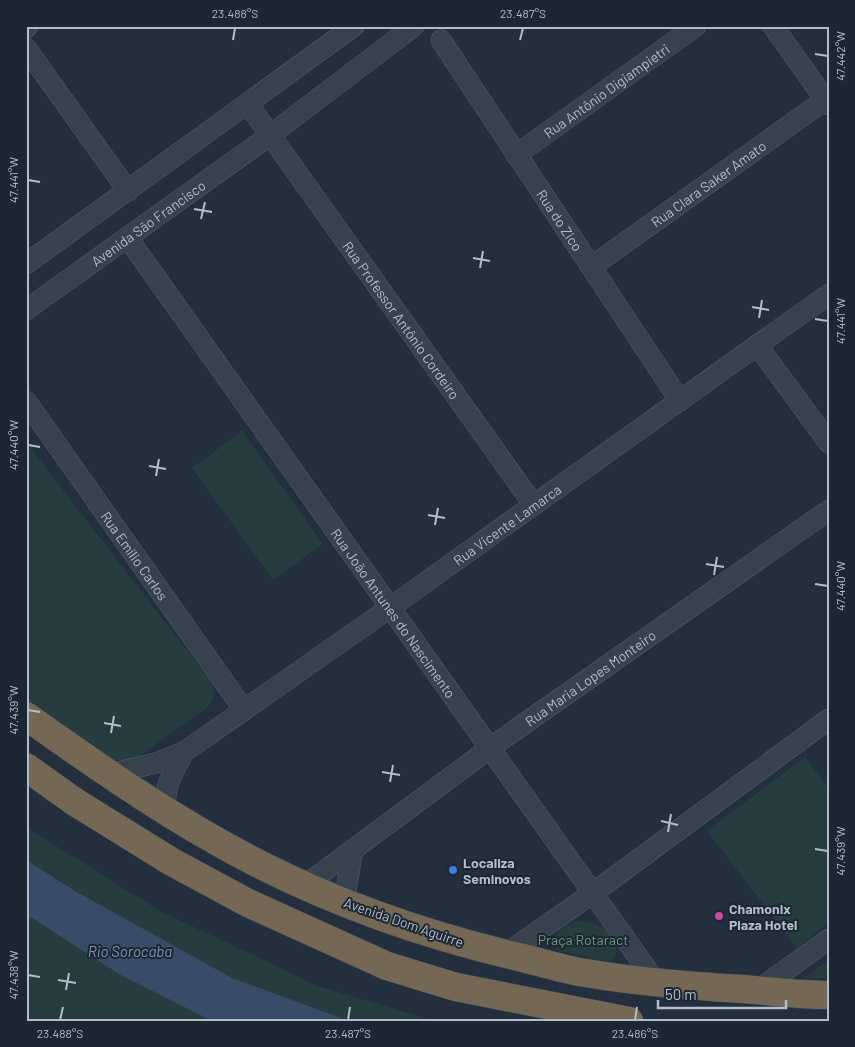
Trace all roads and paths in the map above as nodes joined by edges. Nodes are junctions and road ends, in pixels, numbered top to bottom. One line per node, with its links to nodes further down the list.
1 (354, 26): 8 (street)
2 (416, 26): 5 (street, Rua do Zico); 9 (street, Avenida São Francisco)
3 (696, 26): 10 (street, Rua Antônio Digiampietri)
4 (773, 26): 7 (street)
5 (440, 33): 10 (street, Rua do Zico)
6 (26, 48): 11 (street)
7 (827, 103): 14 (street, Rua Clara Saker Amato)
8 (248, 104): 9 (street); 11 (street)
9 (269, 136): 12 (street, Avenida São Francisco); 21 (street, Rua Professor Antônio Cordeiro)
10 (516, 155): 14 (street, Rua do Zico)
11 (128, 191): 13 (street)
12 (128, 236): 16 (street, Avenida São Francisco); 23 (street, Rua João Antunes do Nascimento)
13 (26, 264)
14 (591, 267): 19 (street, Rua do Zico)
15 (829, 294): 17 (street, Rua Vicente Lamarca)
16 (26, 310)
17 (757, 345): 19 (street, Rua Vicente Lamarca); 20 (street)
18 (26, 401): 24 (street, Rua Emílio Carlos)
19 (680, 401): 21 (street, Rua Vicente Lamarca)
20 (829, 443)
21 (533, 504): 23 (street, Rua Vicente Lamarca)
22 (829, 510): 27 (street, Rua Maria Lopes Monteiro)
23 (390, 607): 24 (street, Rua Vicente Lamarca); 27 (street, Rua João Antunes do Nascimento)
24 (244, 710): 28 (street, Rua Vicente Lamarca)
25 (26, 716): 30 (highway, Avenida Dom Aguirre)
26 (829, 719): 34 (street)
27 (491, 748): 32 (street, Rua Maria Lopes Monteiro); 34 (street, Rua João Antunes do Nascimento)
28 (184, 752): 30 (street, Rua Vicente Lamarca); 31 (street, Rua Vicente Lamarca)
29 (26, 767): 41 (highway)
30 (109, 774): 31 (highway, Avenida Dom Aguirre)
31 (168, 814): 33 (highway, Avenida Dom Aguirre)
32 (353, 849): 33 (street, Rua Maria Lopes Monteiro); 35 (street)
33 (304, 886): 35 (highway, Avenida Dom Aguirre)
34 (592, 893): 37 (street); 38 (street, Rua João Antunes do Nascimento)
35 (344, 903): 37 (highway, Avenida Dom Aguirre)
36 (829, 939): 39 (street)
37 (505, 954): 38 (highway, Avenida Dom Aguirre)
38 (665, 984): 39 (highway, Avenida Dom Aguirre)
39 (758, 990): 40 (highway, Avenida Dom Aguirre)
40 (829, 995)
41 (629, 1021)

